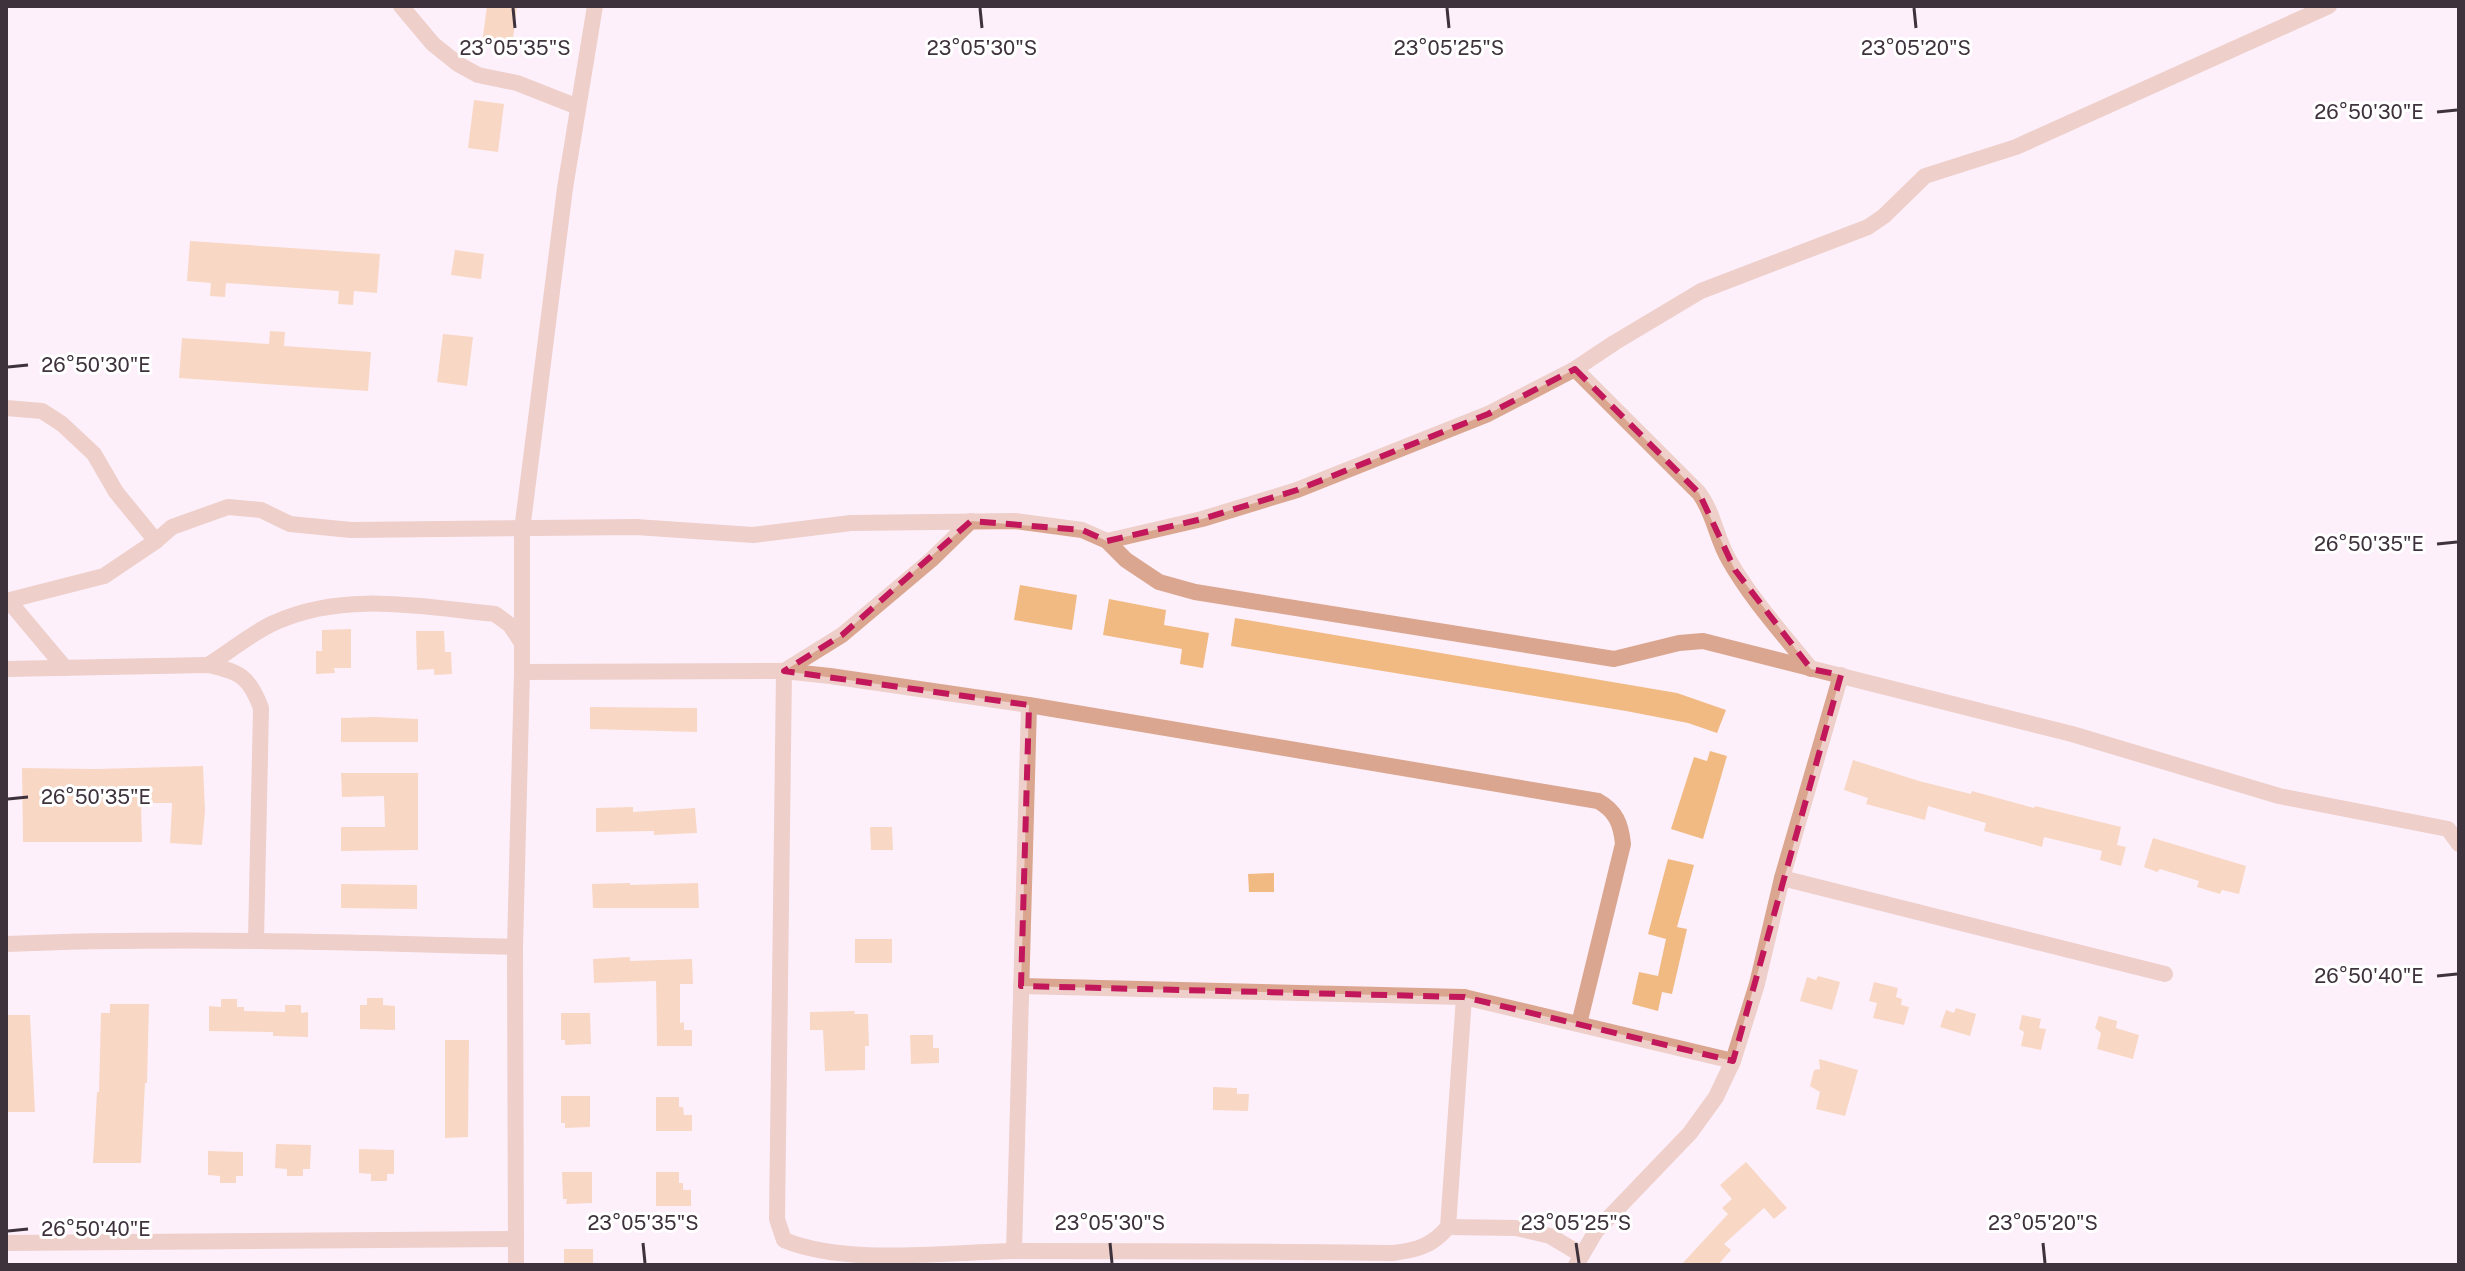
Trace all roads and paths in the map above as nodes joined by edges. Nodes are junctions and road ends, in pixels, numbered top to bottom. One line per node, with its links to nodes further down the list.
1 (401, 6): 4 (street)
2 (595, 6): 4 (street)
3 (2329, 6): 5 (street)
4 (578, 107): 8 (street)
5 (1575, 369): 10 (street); 16 (street)
6 (6, 408): 9 (street)
7 (971, 521): 8 (street); 10 (street); 17 (street)
8 (522, 530): 9 (street); 12 (street)
9 (156, 541): 11 (street)
10 (1107, 541): 16 (street)
11 (7, 601): 14 (street)
12 (522, 643): 13 (street); 18 (street)
13 (208, 665): 14 (street); 23 (street)
14 (65, 668): 15 (street)
15 (6, 669)
16 (1811, 669): 19 (street)
17 (784, 671): 18 (street); 20 (street); 34 (street)
18 (522, 672): 25 (street)
19 (1841, 675): 21 (street); 22 (street)
20 (1029, 705): 27 (street); 29 (street)
21 (2459, 844)
22 (1782, 878): 26 (street); 30 (street)
23 (256, 940): 24 (street); 25 (street)
24 (6, 944)
25 (515, 947): 32 (street)
26 (2165, 974)
27 (1021, 986): 28 (street); 34 (street)
28 (1464, 997): 29 (street); 31 (street)
29 (1579, 1024): 30 (street)
30 (1733, 1061): 35 (street)
31 (1448, 1227): 34 (street); 35 (street)
32 (516, 1239): 33 (street); 36 (street)
33 (6, 1243)
34 (1014, 1251)
35 (1579, 1260)
36 (516, 1265)

